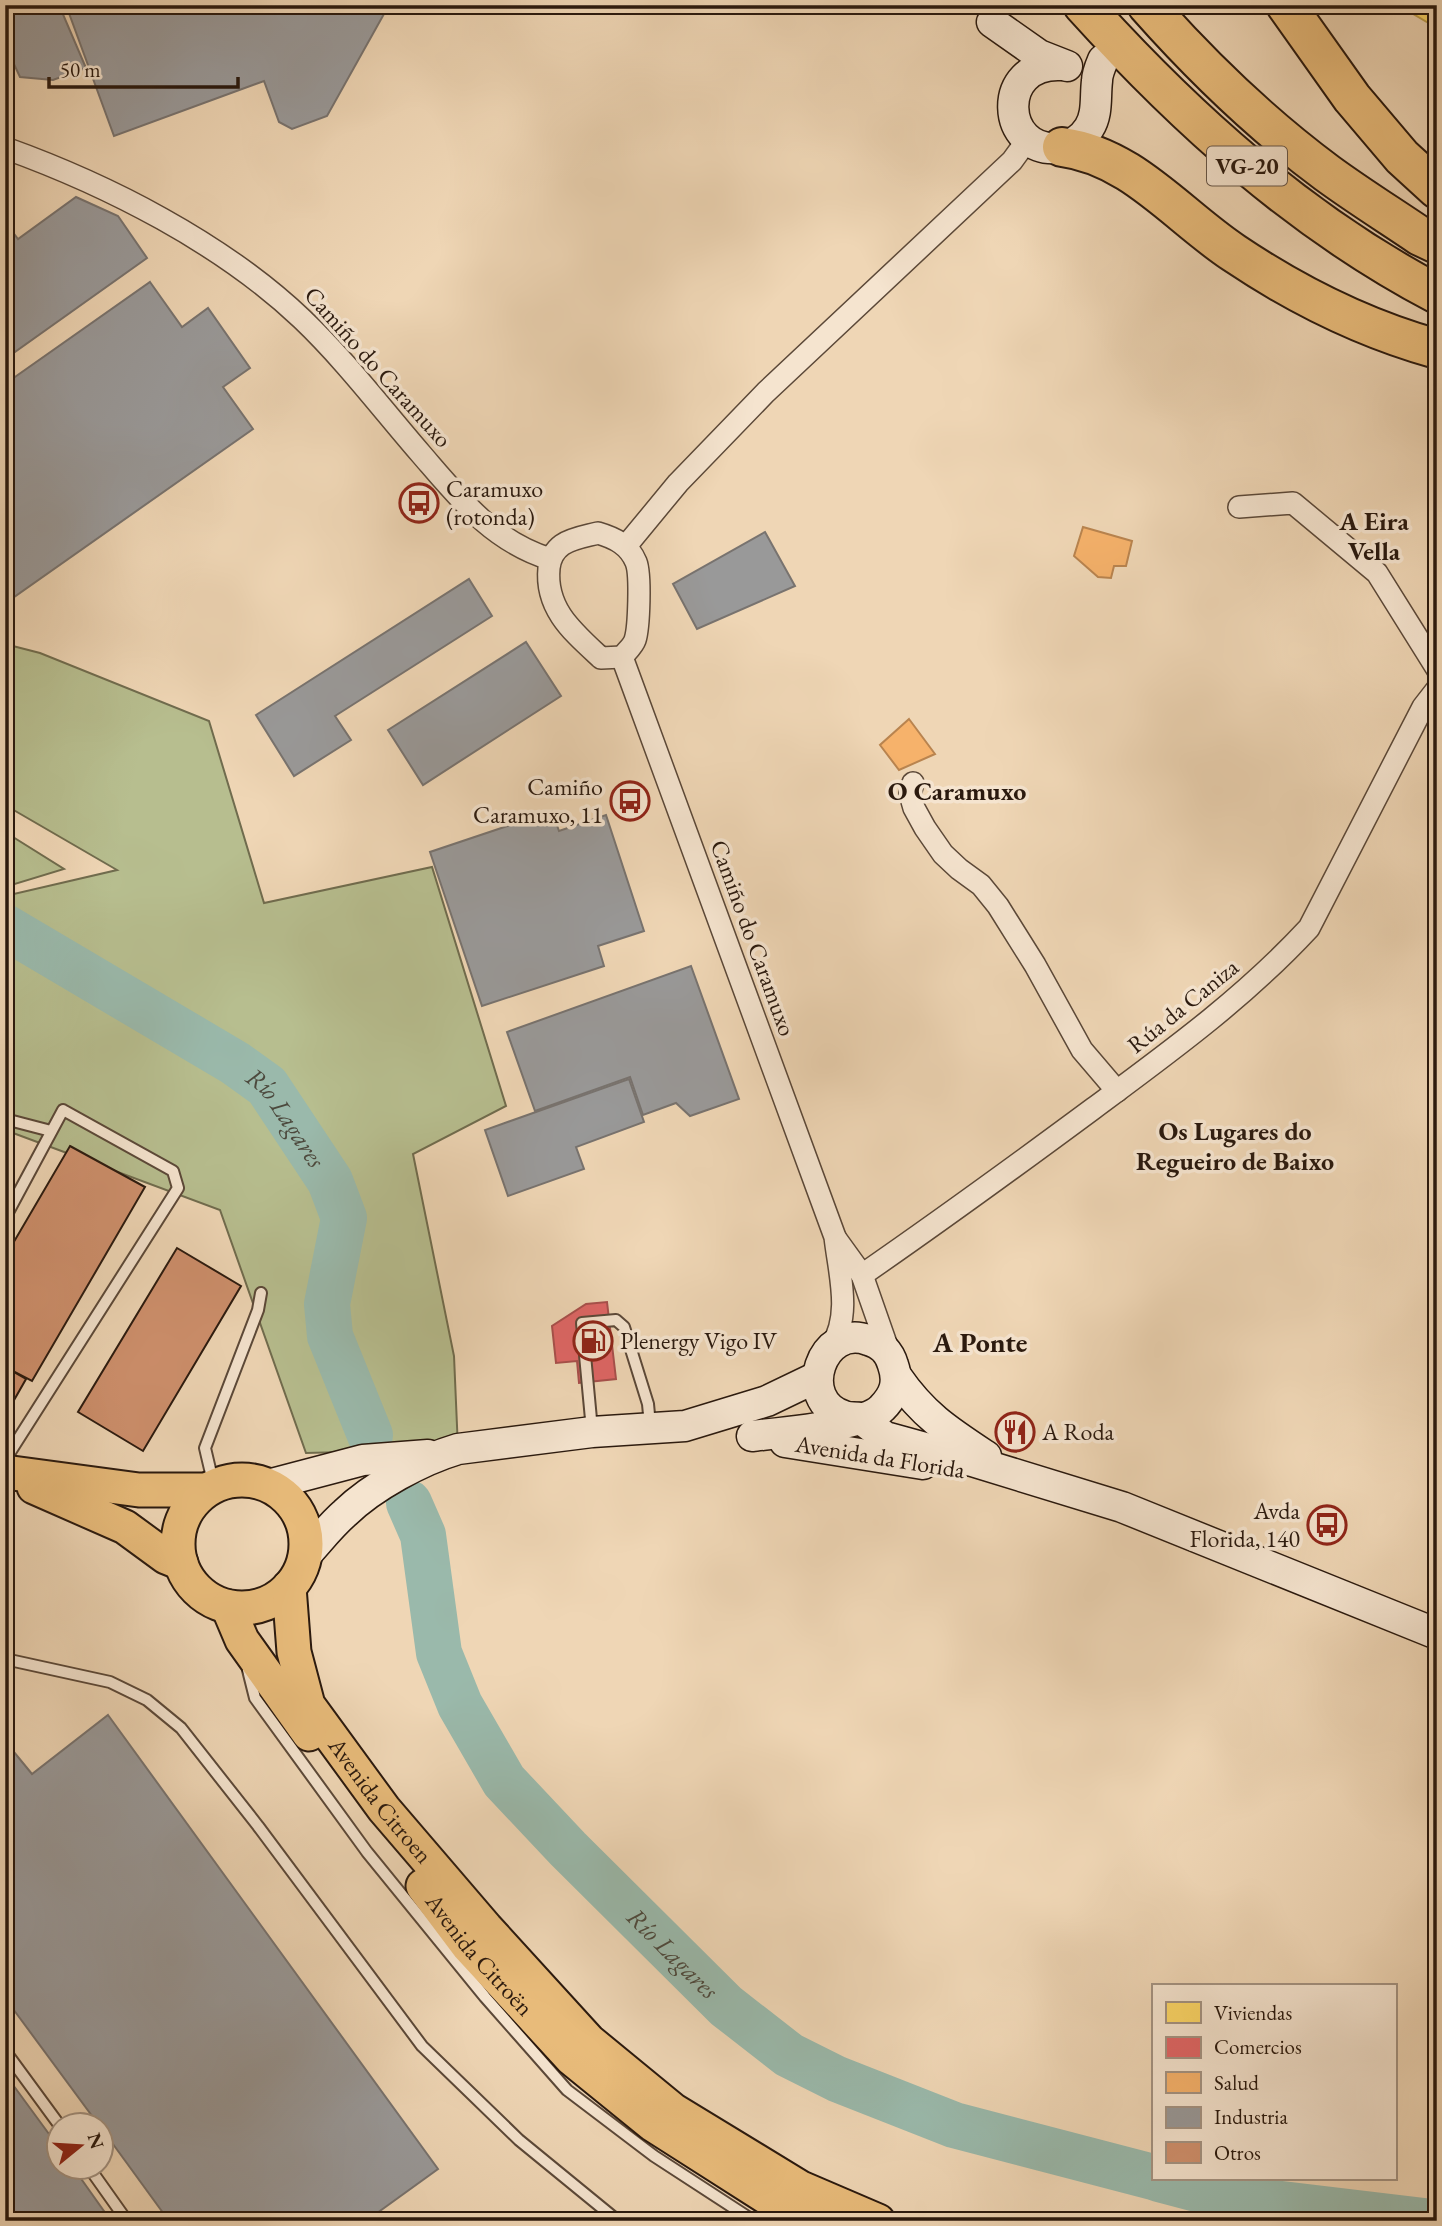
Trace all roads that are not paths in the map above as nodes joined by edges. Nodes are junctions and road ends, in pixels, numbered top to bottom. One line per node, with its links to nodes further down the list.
1 (1083, 5): 11 (highway, VG-20)
2 (1147, 5): 10 (highway, VG-20)
3 (1286, 5): 9 (highway)
4 (985, 14): 5 (main road); 6 (main road)
5 (1065, 66): 6 (main road); 7 (main road)
6 (1015, 91): 7 (main road)
7 (1045, 143): 12 (highway); 14 (street)
8 (5, 148): 15 (street, Camiño do Caramuxo)
9 (1437, 189)
10 (1437, 244)
11 (1437, 294)
12 (1437, 349)
13 (1239, 507): 17 (street)
14 (626, 546): 15 (street); 16 (street)
15 (550, 559): 16 (street)
16 (622, 657): 24 (street, Camiño do Caramuxo)
17 (1437, 668)
18 (1437, 689): 20 (street, Rúa da Caniza)
19 (913, 783): 20 (street)
20 (1117, 1091): 25 (street, Rúa da Caniza)
21 (5, 1119): 22 (lane)
22 (51, 1131): 23 (lane); 36 (lane)
23 (5, 1218)
24 (835, 1237): 25 (street, Camiño do Caramuxo); 27 (street, Camiño do Caramuxo)
25 (862, 1275): 28 (street, Camiño do Caramuxo)
26 (261, 1293): 40 (lane)
27 (831, 1347): 28 (main road); 29 (main road)
28 (894, 1366): 30 (main road); 37 (main road, Avenida da Florida)
29 (817, 1377): 30 (main road); 31 (main road, Avenida da Florida)
30 (860, 1418): 34 (main road, Avenida da Florida); 37 (main road, Avenida da Florida)
31 (685, 1426): 32 (main road, Avenida da Florida); 34 (main road, Avenida da Florida)
32 (650, 1428): 33 (main road, Avenida da Florida); 33 (lane)
33 (592, 1432): 35 (main road, Avenida da Florida)
34 (752, 1436): 37 (main road, Avenida da Florida)
35 (439, 1454): 39 (main road, Avenida da Florida); 41 (main road, Avenida da Florida)
36 (5, 1460)
37 (1009, 1472): 45 (main road, Avenida da Florida)
38 (5, 1474): 40 (main road); 42 (main road)
39 (268, 1485): 40 (main road); 41 (main road)
40 (210, 1488): 42 (main road)
41 (304, 1557): 43 (main road)
42 (181, 1563): 44 (main road)
43 (289, 1587): 44 (main road); 55 (main road, Avenida Citroen)
44 (228, 1607): 46 (main road, Avenida Citroën)
45 (1437, 1634)
46 (242, 1640): 53 (lane); 54 (main road, Avenida Citroën)
47 (5, 1659): 52 (lane)
48 (5, 2051): 49 (lane)
49 (48, 2110)
50 (98, 2180): 51 (lane)
51 (127, 2221)
52 (618, 2221)
53 (754, 2221)
54 (812, 2221)
55 (878, 2221)

